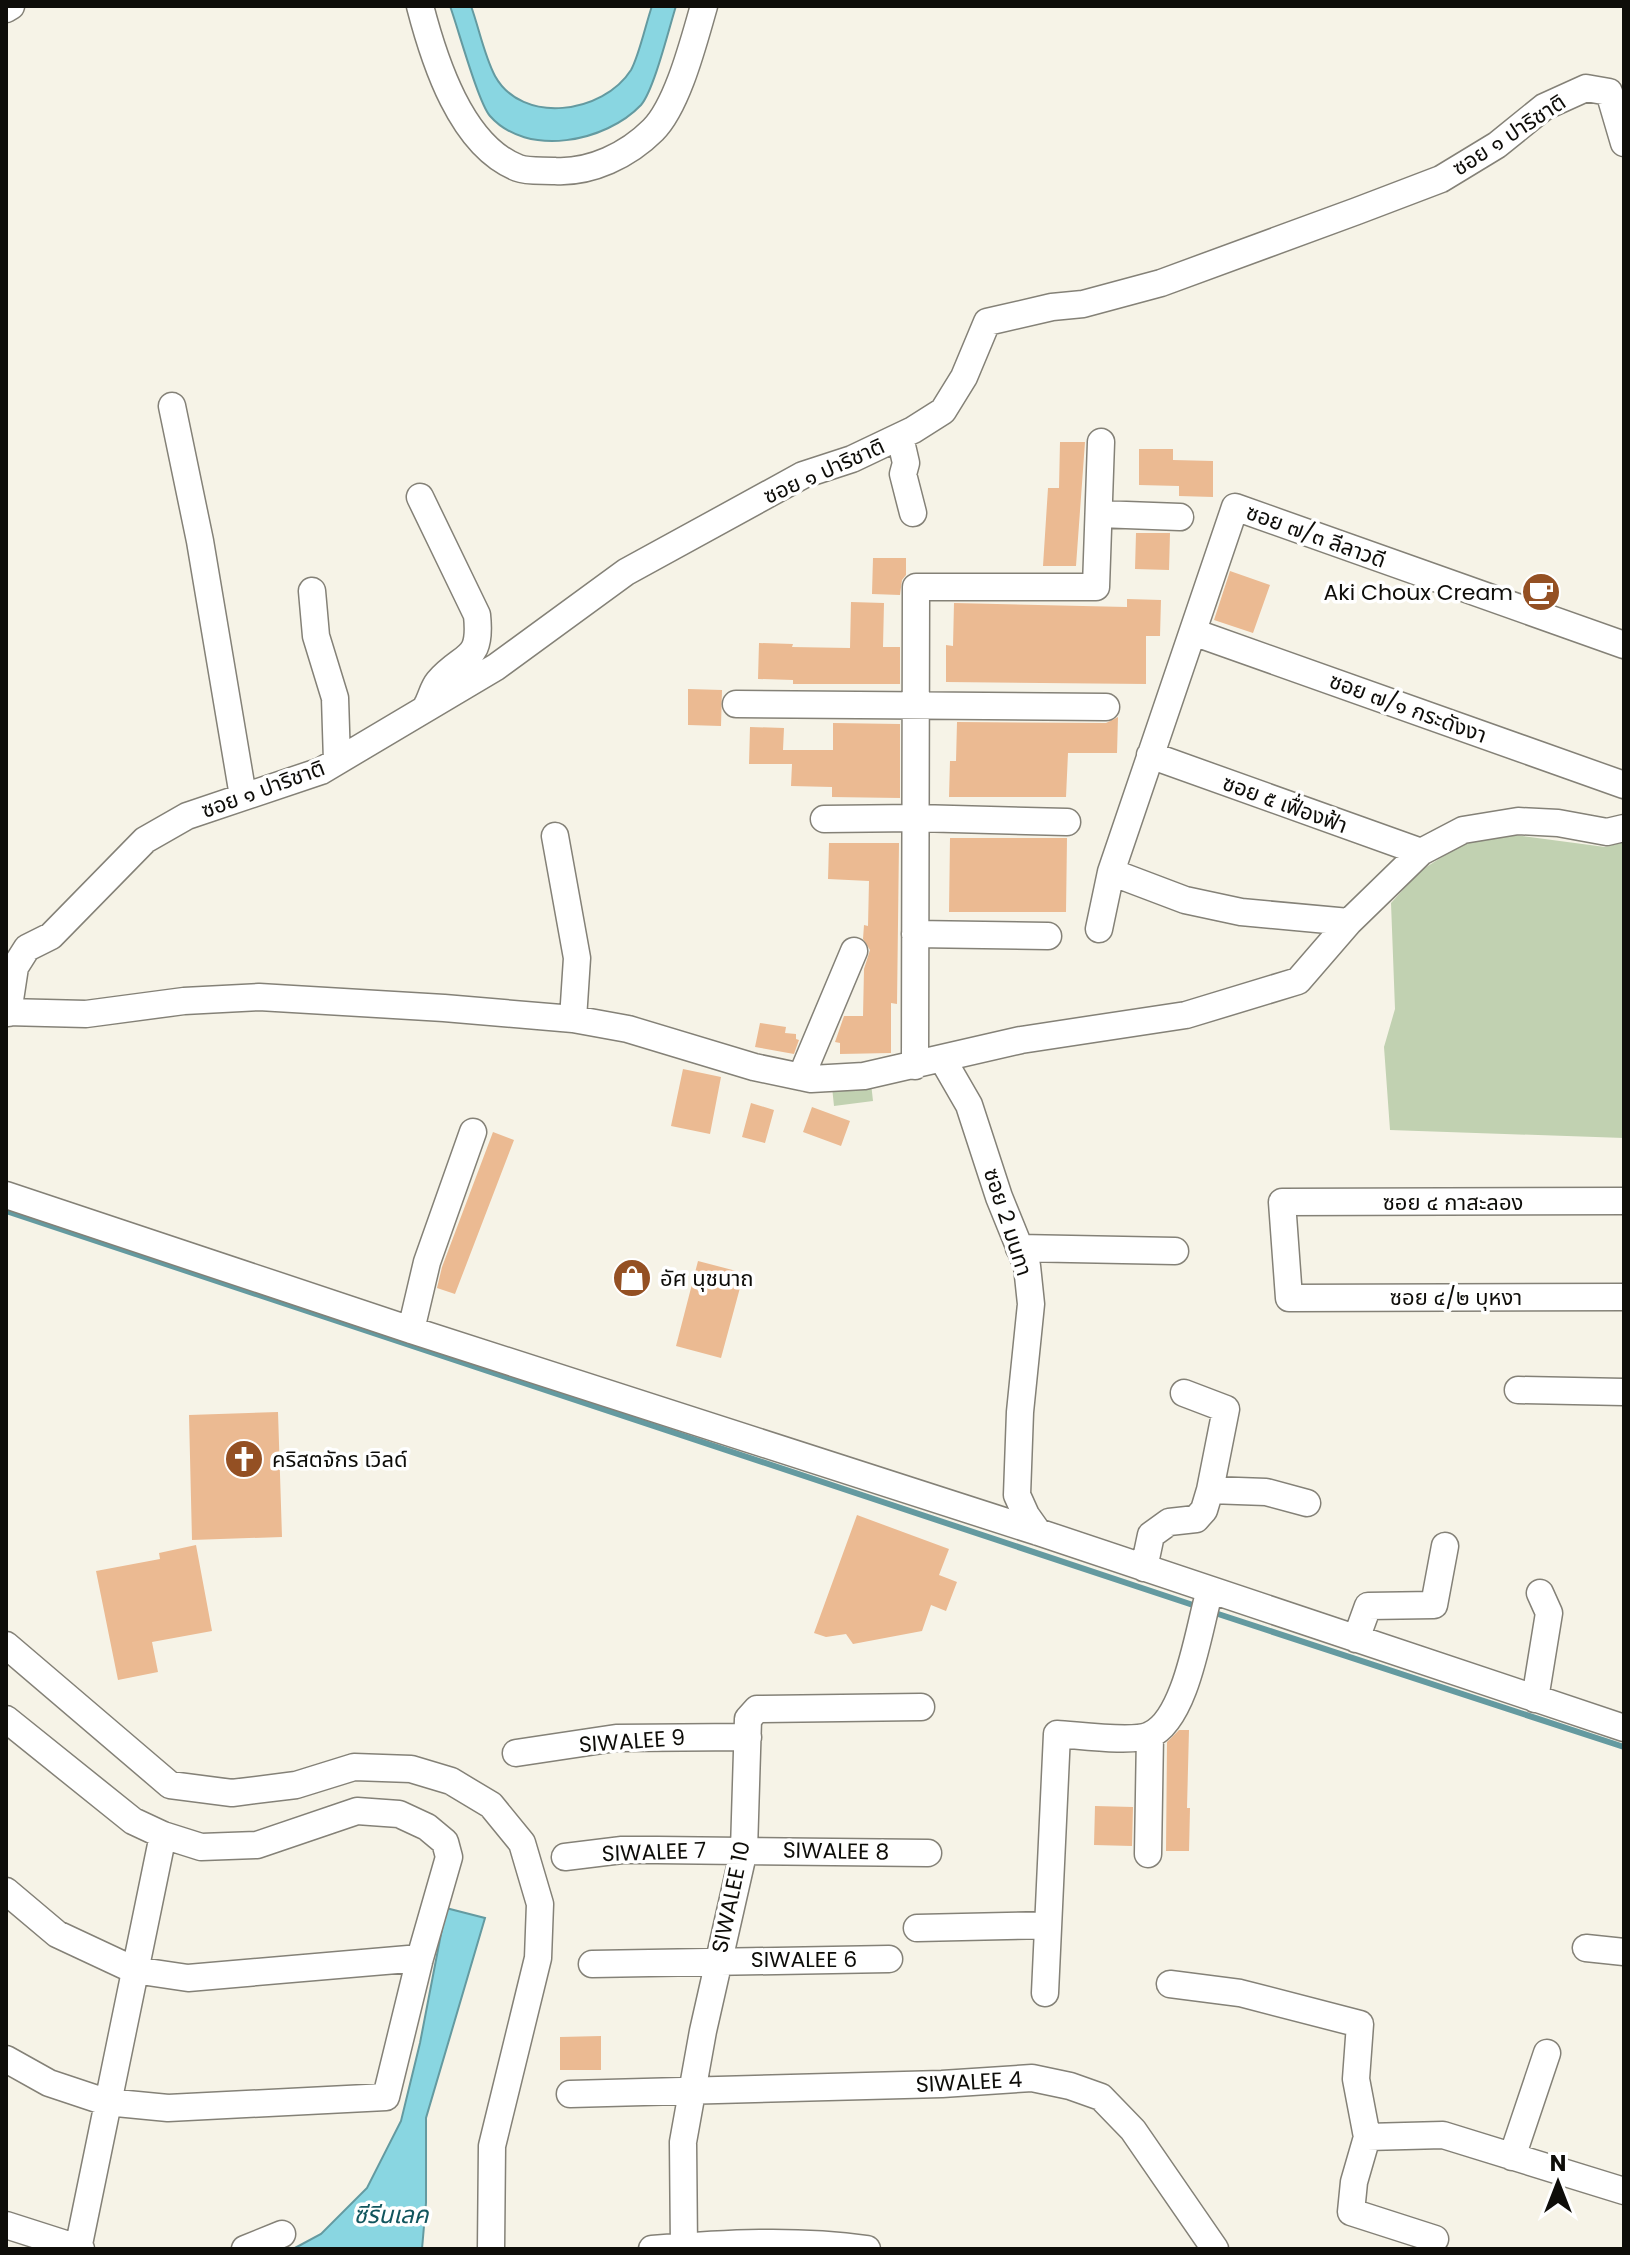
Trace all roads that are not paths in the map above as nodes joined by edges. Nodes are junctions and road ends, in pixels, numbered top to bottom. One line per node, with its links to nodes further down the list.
1 (420, 6): 2 (street)
2 (704, 6)
3 (1624, 143): 5 (street, ซอย ๑ ปาริชาติ)
4 (172, 406): 21 (street)
5 (900, 437): 8 (street); 17 (street, ซอย ๑ ปาริชาติ)
6 (1101, 442): 9 (street)
7 (420, 497): 17 (street)
8 (913, 513)
9 (1099, 514): 10 (street); 15 (street)
10 (1180, 517)
11 (312, 591): 19 (street)
12 (1193, 632): 13 (street, ซอย ๗/๓ ลีลาวดี); 18 (street); 20 (street, ซอย ๗/๑ กระดังงา)
13 (1624, 645)
14 (736, 704): 15 (street)
15 (916, 705): 16 (street); 22 (street)
16 (1106, 707)
17 (426, 709): 19 (street, ซอย ๑ ปาริชาติ)
18 (1150, 755): 27 (street, ซอย ๕ เฟื่องฟ้า); 28 (street)
19 (337, 761): 21 (street, ซอย ๑ ปาริชาติ)
20 (1624, 785)
21 (243, 796): 34 (street, ซอย ๑ ปาริชาติ)
22 (916, 818): 23 (street); 24 (street); 31 (street)
23 (824, 819)
24 (1067, 822)
25 (1624, 828): 27 (street)
26 (555, 836): 35 (street)
27 (1421, 852): 29 (street)
28 (1111, 872): 29 (street); 30 (street)
29 (1349, 922): 36 (street)
30 (1099, 929)
31 (915, 934): 32 (street); 37 (street)
32 (1048, 936)
33 (854, 951): 38 (street)
34 (7, 1012): 35 (street)
35 (573, 1019): 38 (street)
36 (943, 1060): 37 (street); 42 (street, ซอย 2 มนทา)
37 (915, 1066): 38 (street)
38 (801, 1077)
39 (473, 1132): 46 (street)
40 (6, 1195): 46 (street)
41 (1624, 1201): 45 (street, ซอย ๔ กาสะลอง)
42 (1019, 1248): 43 (street); 52 (street, ซอย 2 มนทา)
43 (1175, 1251)
44 (1624, 1297): 45 (street, ซอย ๔/๒ บุหงา)
45 (1289, 1298)
46 (411, 1330): 52 (street)
47 (1518, 1390): 48 (street)
48 (1624, 1392)
49 (1184, 1393): 50 (street)
50 (1210, 1490): 51 (street); 54 (street)
51 (1307, 1503)
52 (1038, 1532): 54 (street)
53 (1445, 1546): 57 (street)
54 (1144, 1568): 56 (street)
55 (1540, 1593): 59 (street)
56 (1206, 1603): 57 (street); 63 (street)
57 (1356, 1639): 59 (street)
58 (6, 1645): 97 (street)
59 (1535, 1699): 62 (street)
60 (921, 1707): 64 (street, SIWALEE 10)
61 (6, 1719): 66 (street)
62 (1624, 1728)
63 (1150, 1735): 69 (street); 72 (street)
64 (748, 1737): 65 (street, SIWALEE 9); 67 (street, SIWALEE 10)
65 (516, 1753)
66 (163, 1835): 76 (street); 80 (street)
67 (744, 1850): 68 (street, SIWALEE 8); 70 (street, SIWALEE 7); 78 (street, SIWALEE 10)
68 (928, 1853)
69 (1148, 1854)
70 (565, 1857)
71 (6, 1891): 80 (street)
72 (1048, 1925): 73 (street); 82 (street)
73 (917, 1928)
74 (1586, 1948): 75 (street)
75 (1624, 1952)
76 (420, 1958): 80 (street); 87 (street)
77 (889, 1959): 78 (street, SIWALEE 6)
78 (718, 1960): 79 (street, SIWALEE 6); 85 (street, SIWALEE 10)
79 (592, 1964)
80 (134, 1970): 87 (street)
81 (1170, 1984): 88 (street)
82 (1045, 1993)
83 (1547, 2053): 89 (street)
84 (6, 2059): 87 (street)
85 (691, 2089): 86 (street, SIWALEE 4); 94 (street, SIWALEE 10); 100 (street, SIWALEE 4)
86 (570, 2094)
87 (106, 2102): 95 (street)
88 (1367, 2137): 89 (street); 93 (street)
89 (1512, 2157): 90 (street)
90 (1624, 2191)
91 (6, 2225): 95 (street)
92 (282, 2234): 96 (street)
93 (1435, 2239)
94 (684, 2248): 98 (street); 99 (street)
95 (79, 2249)
96 (245, 2249)
97 (491, 2249)
98 (652, 2249)
99 (867, 2249)
100 (1215, 2249)

